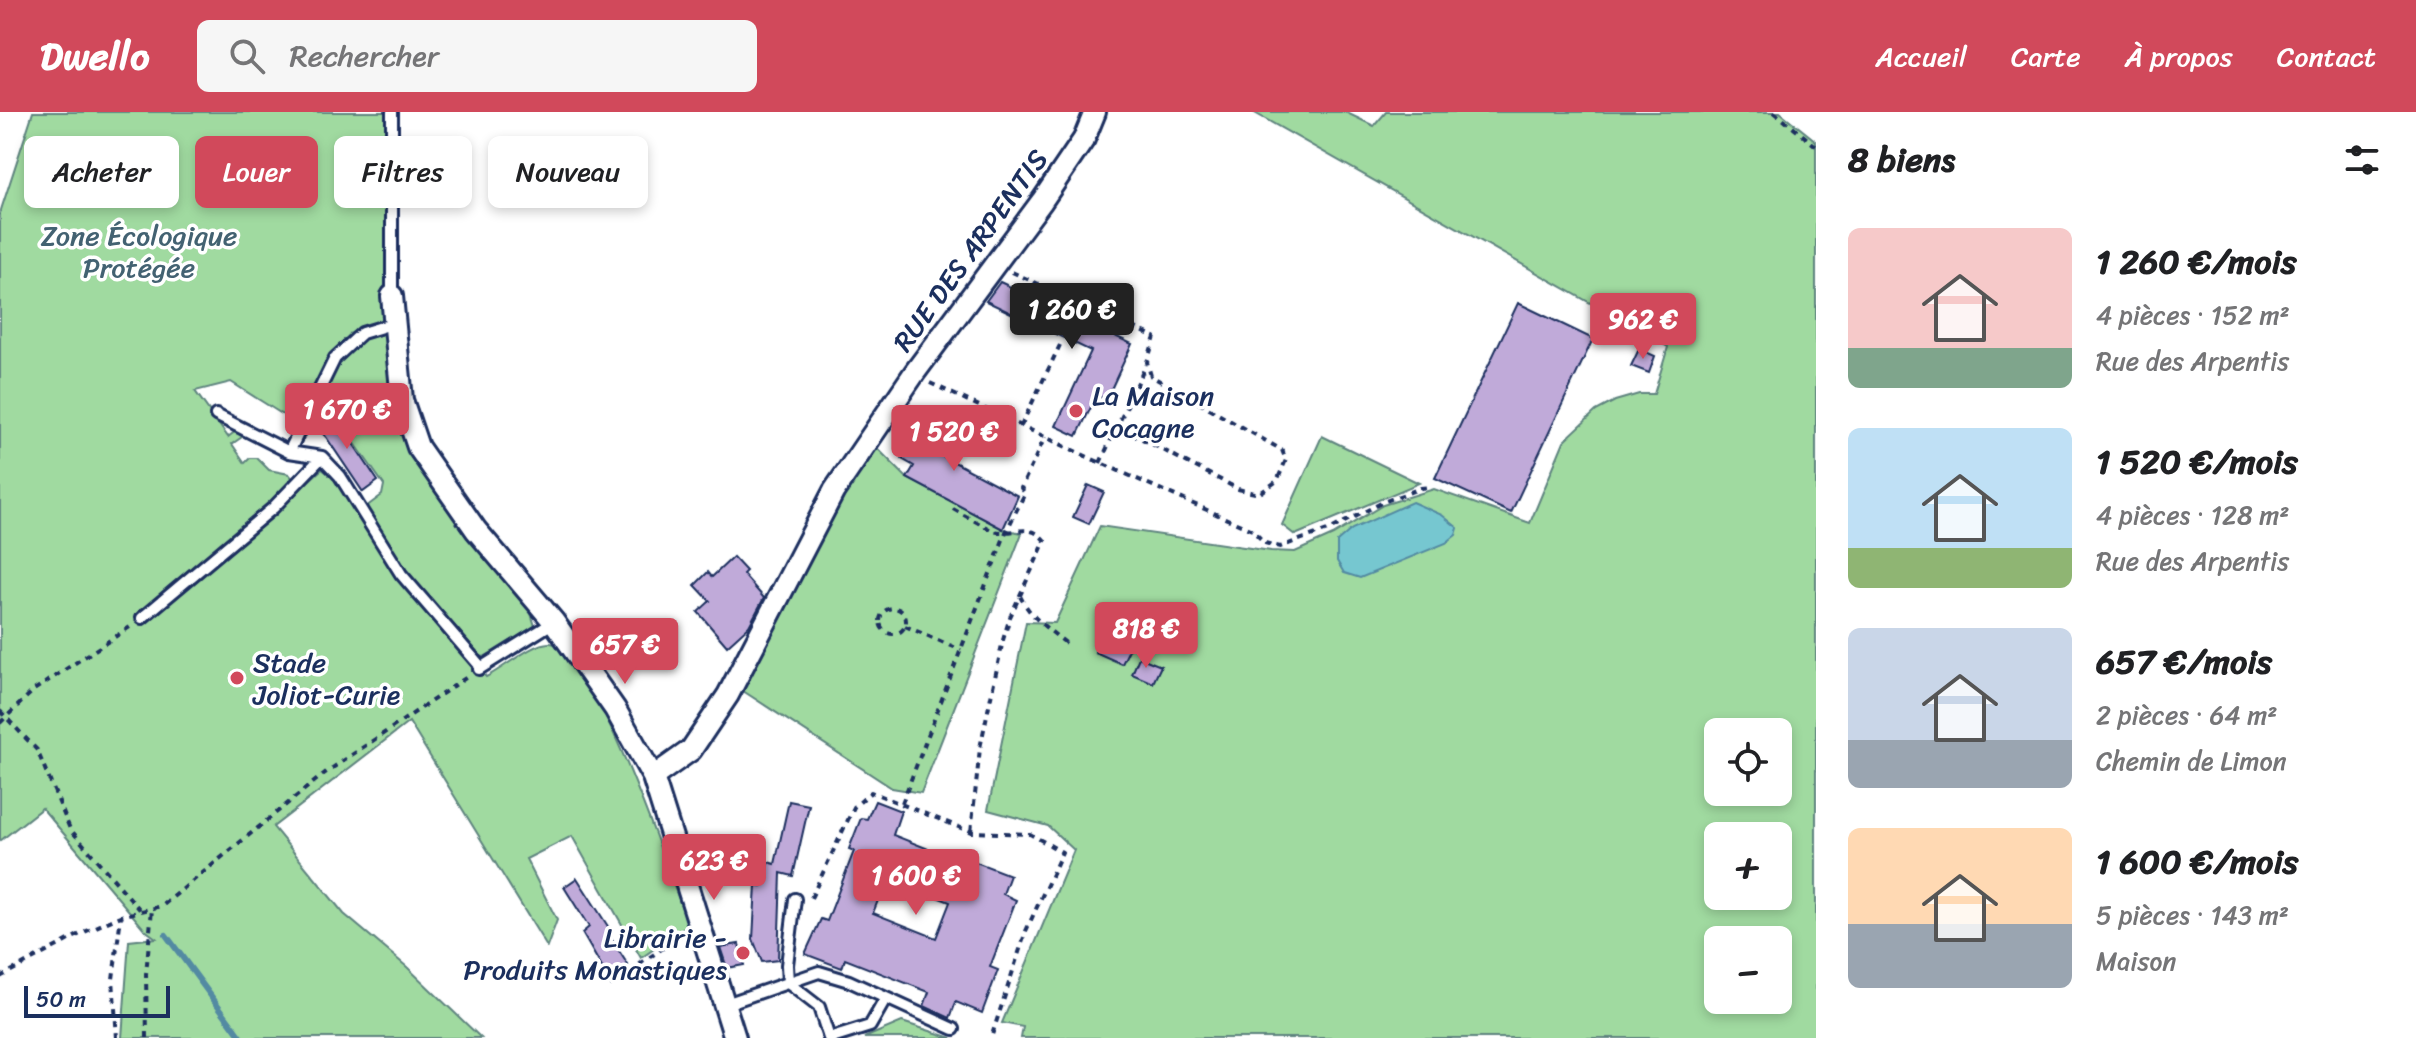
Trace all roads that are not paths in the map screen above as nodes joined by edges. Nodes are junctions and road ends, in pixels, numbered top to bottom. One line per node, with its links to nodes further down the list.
1 (392, 112): 3 (lane)
2 (1095, 112): 10 (street, RUE DES ARPENTIS)
3 (392, 296): 4 (street)
4 (395, 323): 6 (lane); 9 (street)
5 (216, 415): 6 (lane)
6 (289, 452): 7 (lane)
7 (322, 457): 8 (lane); 9 (lane)
8 (142, 618)
9 (554, 622): 10 (street)
10 (653, 777): 14 (street)
11 (795, 899): 12 (lane)
12 (788, 983): 13 (lane); 14 (lane); 17 (lane)
13 (886, 998): 15 (lane); 17 (lane)
14 (726, 1004): 16 (street)
15 (954, 1029)
16 (735, 1038)
17 (831, 1038)

